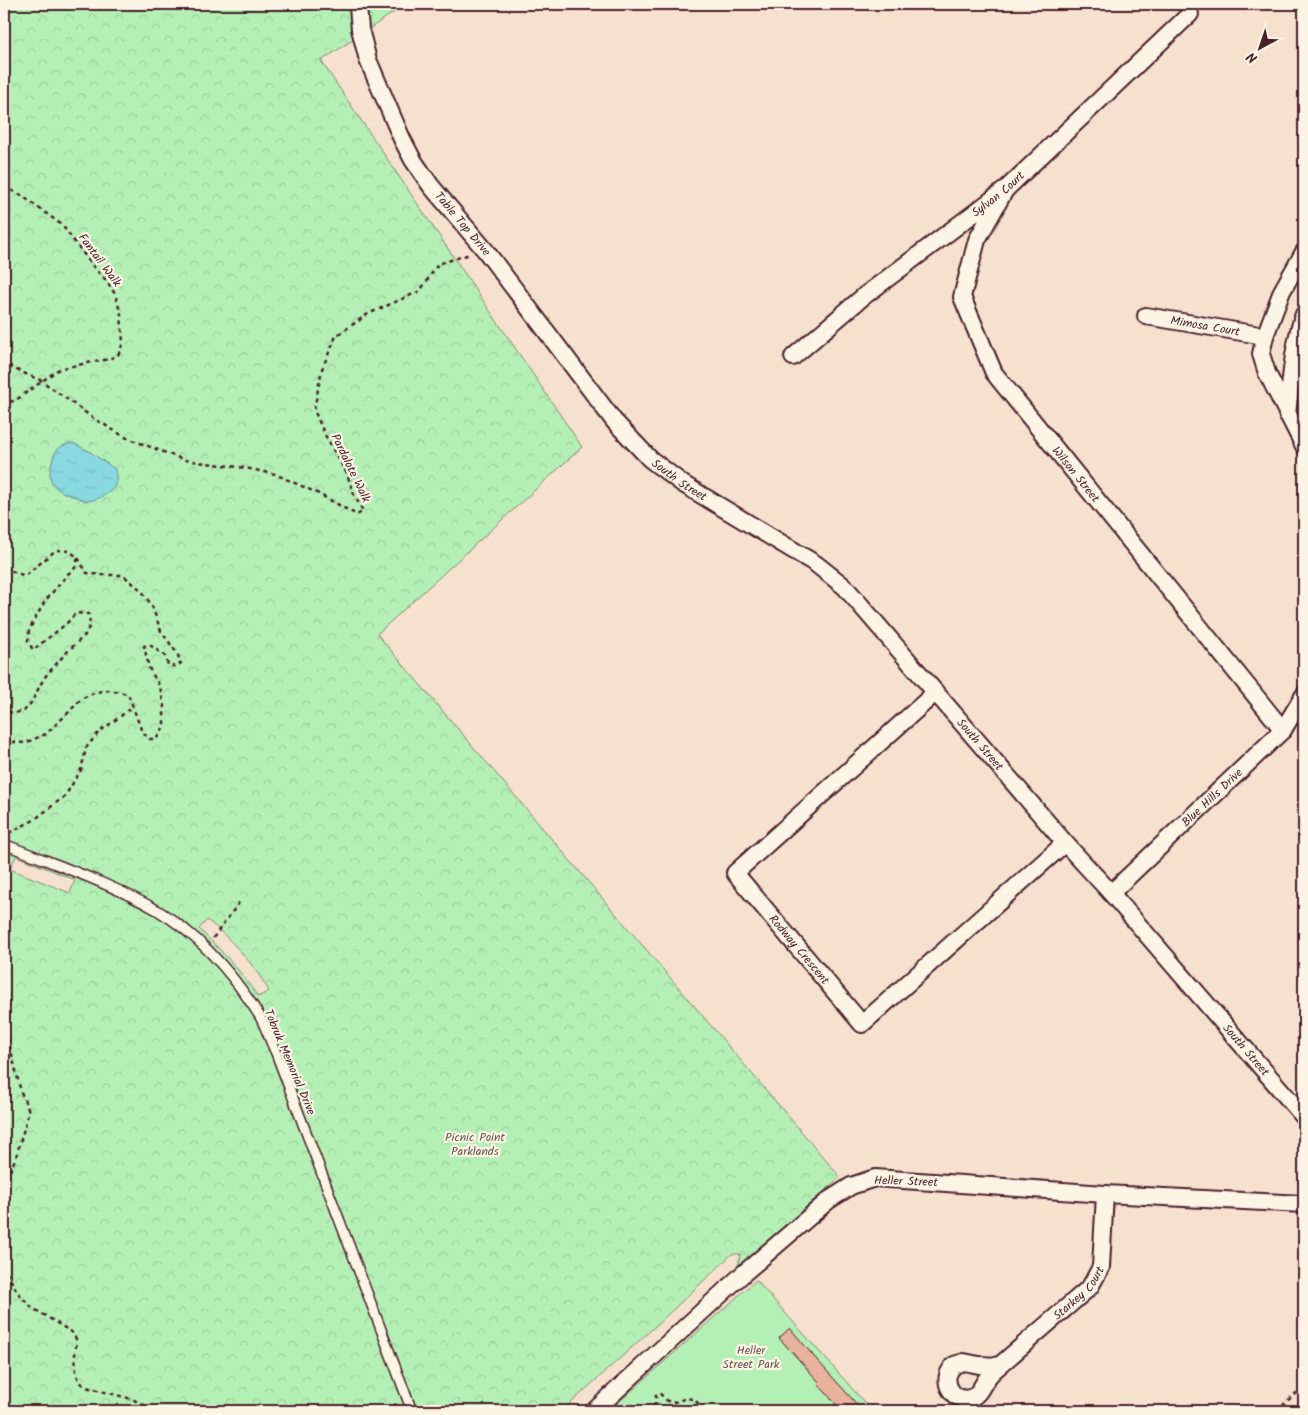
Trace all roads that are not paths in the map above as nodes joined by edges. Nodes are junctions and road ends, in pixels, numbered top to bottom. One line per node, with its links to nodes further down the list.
1 (359, 4): 10 (street, Table Top Drive)
2 (1190, 14): 3 (street, Sylvan Court)
3 (1005, 190): 8 (street, Sylvan Court); 14 (street, Wilson Street)
4 (1304, 252): 7 (street)
5 (1304, 314): 9 (street)
6 (1146, 316): 7 (street, Mimosa Court)
7 (1265, 336): 9 (street)
8 (793, 357)
9 (1287, 414): 11 (street)
10 (614, 421): 12 (street, South Street)
11 (1304, 446)
12 (935, 693): 15 (street, South Street); 15 (street, Rodway Crescent)
13 (1304, 695): 14 (street, Blue Hills Drive)
14 (1283, 730): 17 (street, Blue Hills Drive)
15 (1065, 843): 17 (street, South Street)
16 (4, 844): 22 (lane, Tobruk Memorial Drive)
17 (1111, 893): 18 (street, South Street)
18 (1304, 1117)
19 (1105, 1194): 20 (street, Heller Street); 21 (street, Starkey Court); 23 (street, Heller Street)
20 (1304, 1204)
21 (999, 1366)
22 (412, 1411)
23 (594, 1411)

